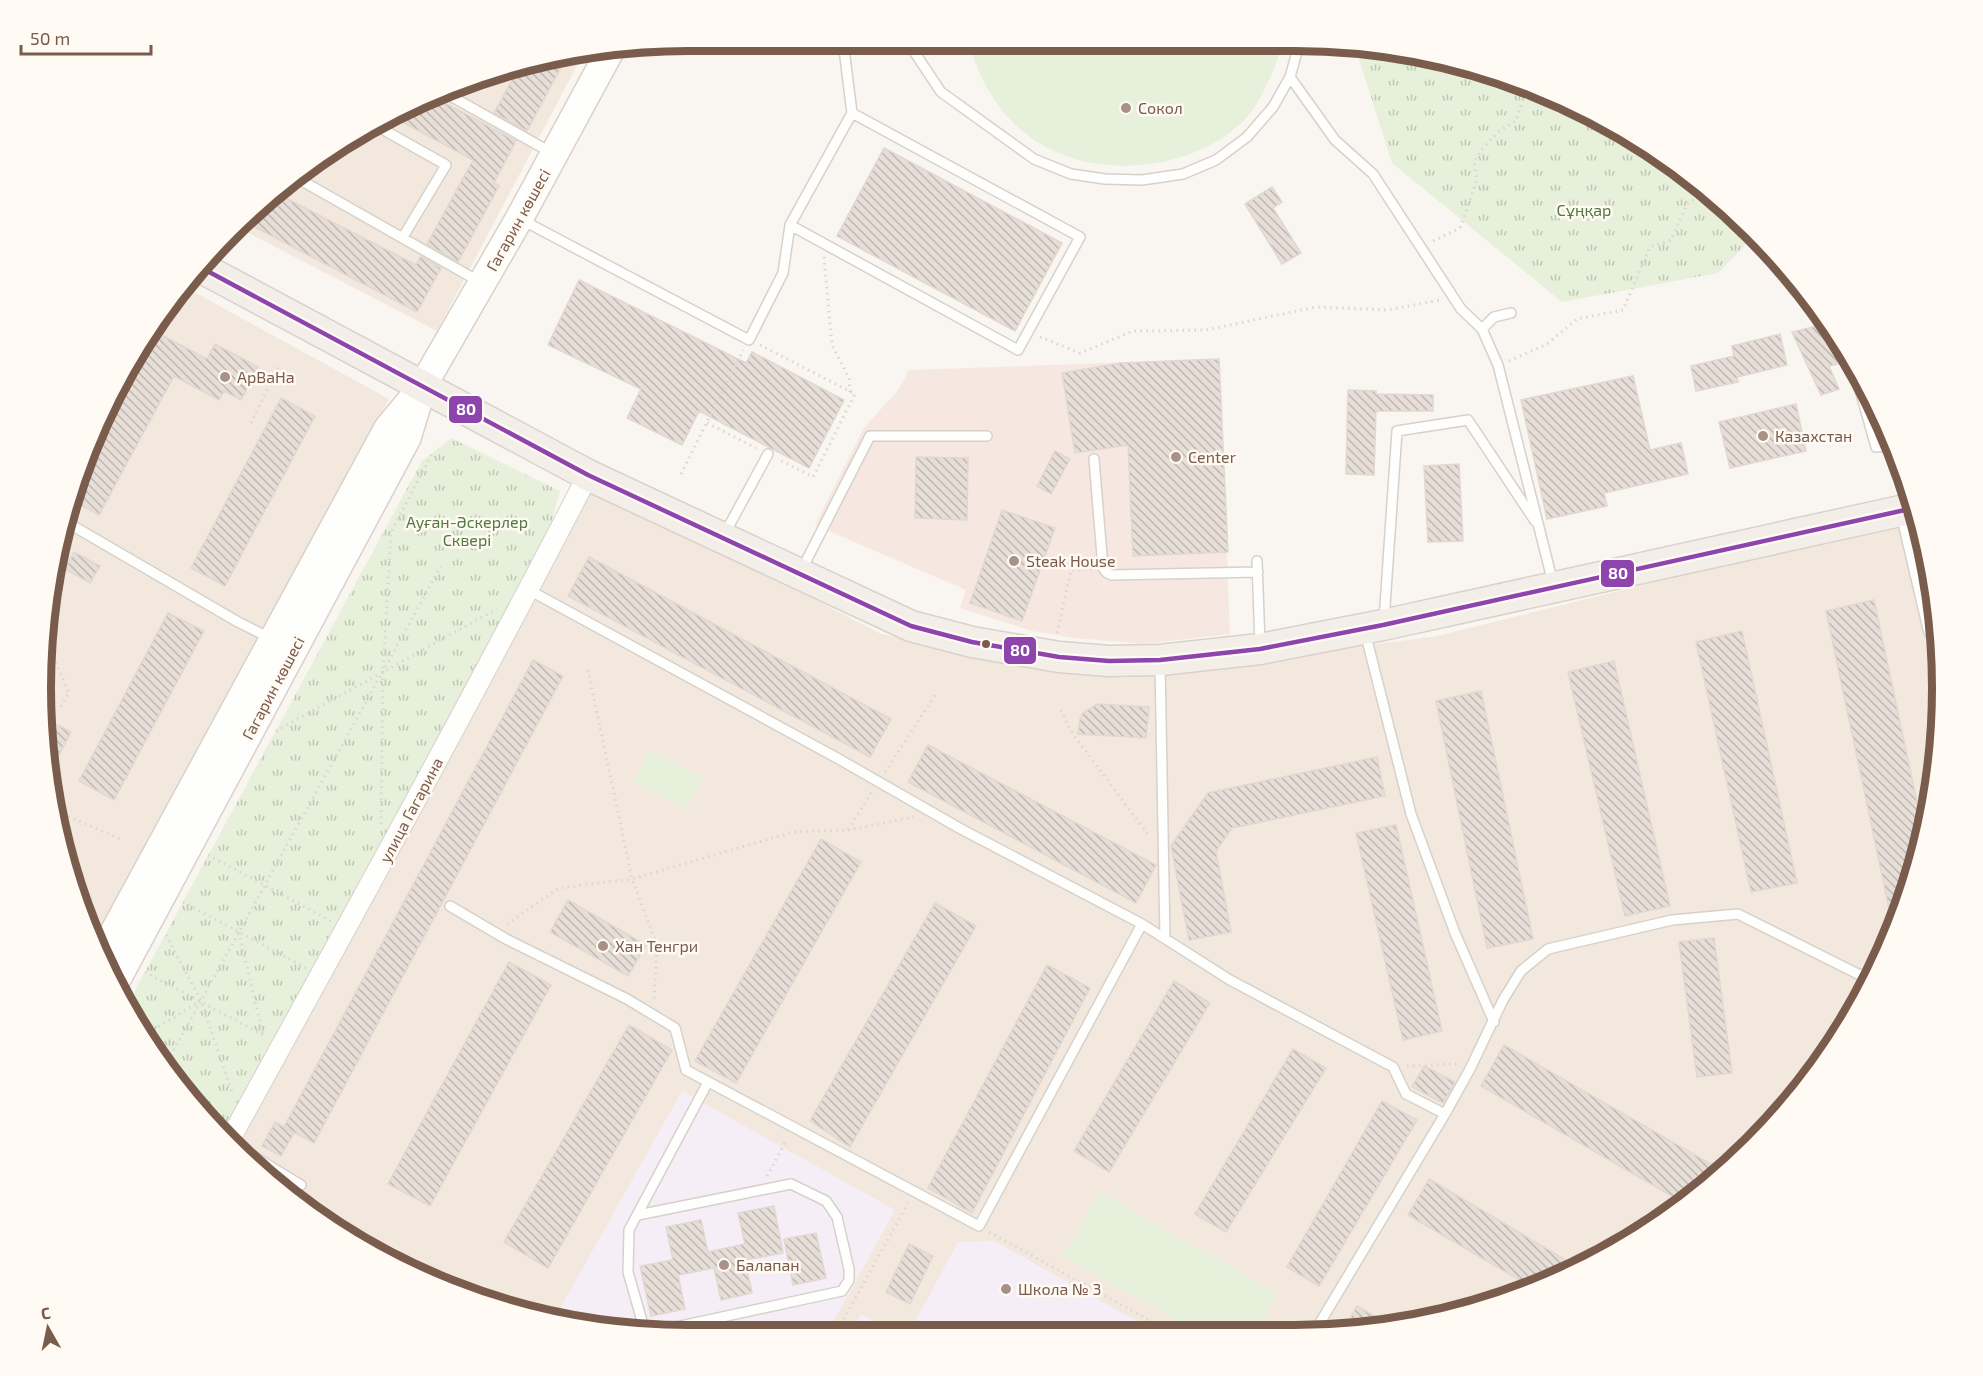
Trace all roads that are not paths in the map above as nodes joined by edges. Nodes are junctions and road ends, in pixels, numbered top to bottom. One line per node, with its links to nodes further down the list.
1 (844, 51): 7 (lane)
2 (914, 51): 5 (lane)
3 (1297, 51): 5 (lane)
4 (607, 56): 9 (street, Гагарин көшесі)
5 (1290, 76): 17 (lane)
6 (451, 96): 9 (lane)
7 (852, 113): 12 (lane); 12 (lane)
8 (383, 129): 13 (lane)
9 (554, 154): 11 (street, Гагарин көшесі)
10 (303, 181): 13 (lane)
11 (519, 219): 12 (lane); 15 (street, Гагарин көшесі)
12 (790, 225)
13 (403, 237): 15 (lane)
14 (208, 269): 18 (main road)
15 (482, 283): 18 (street, Гагарин көшесі)
16 (1511, 313): 17 (lane)
17 (1482, 329): 27 (lane)
18 (422, 387): 24 (main road); 35 (street, Гагарин көшесі)
19 (1863, 400): 21 (lane)
20 (987, 436): 31 (lane)
21 (1885, 446)
22 (768, 454): 28 (lane)
23 (1094, 459): 30 (lane)
24 (588, 474): 28 (main road); 33 (street, улица Гагарина)
25 (1906, 509): 32 (main road)
26 (72, 526): 35 (lane)
27 (1540, 528): 32 (lane); 34 (lane)
28 (722, 538): 31 (main road)
29 (1257, 561): 30 (lane)
30 (1258, 572): 36 (lane)
31 (800, 573): 37 (main road)
32 (1554, 587): 34 (main road)
33 (529, 590): 39 (lane); 47 (street, улица Гагарина)
34 (1374, 627): 36 (main road); 44 (lane)
35 (283, 645): 41 (street, Гагарин көшесі); 42 (street, Гагарин көшесі)
36 (1260, 649): 37 (main road)
37 (1160, 660): 40 (lane)
38 (450, 906): 45 (lane)
39 (1142, 924): 40 (lane); 45 (lane)
40 (1166, 938): 46 (lane)
41 (106, 947)
42 (119, 974)
43 (1864, 974): 44 (lane)
44 (1494, 1022): 46 (lane)
45 (708, 1082): 50 (lane)
46 (1445, 1114): 52 (lane)
47 (233, 1133)
48 (264, 1163): 49 (lane)
49 (301, 1185)
50 (638, 1215): 51 (lane); 53 (lane)
51 (643, 1324)
52 (1319, 1324)
53 (685, 1325)

